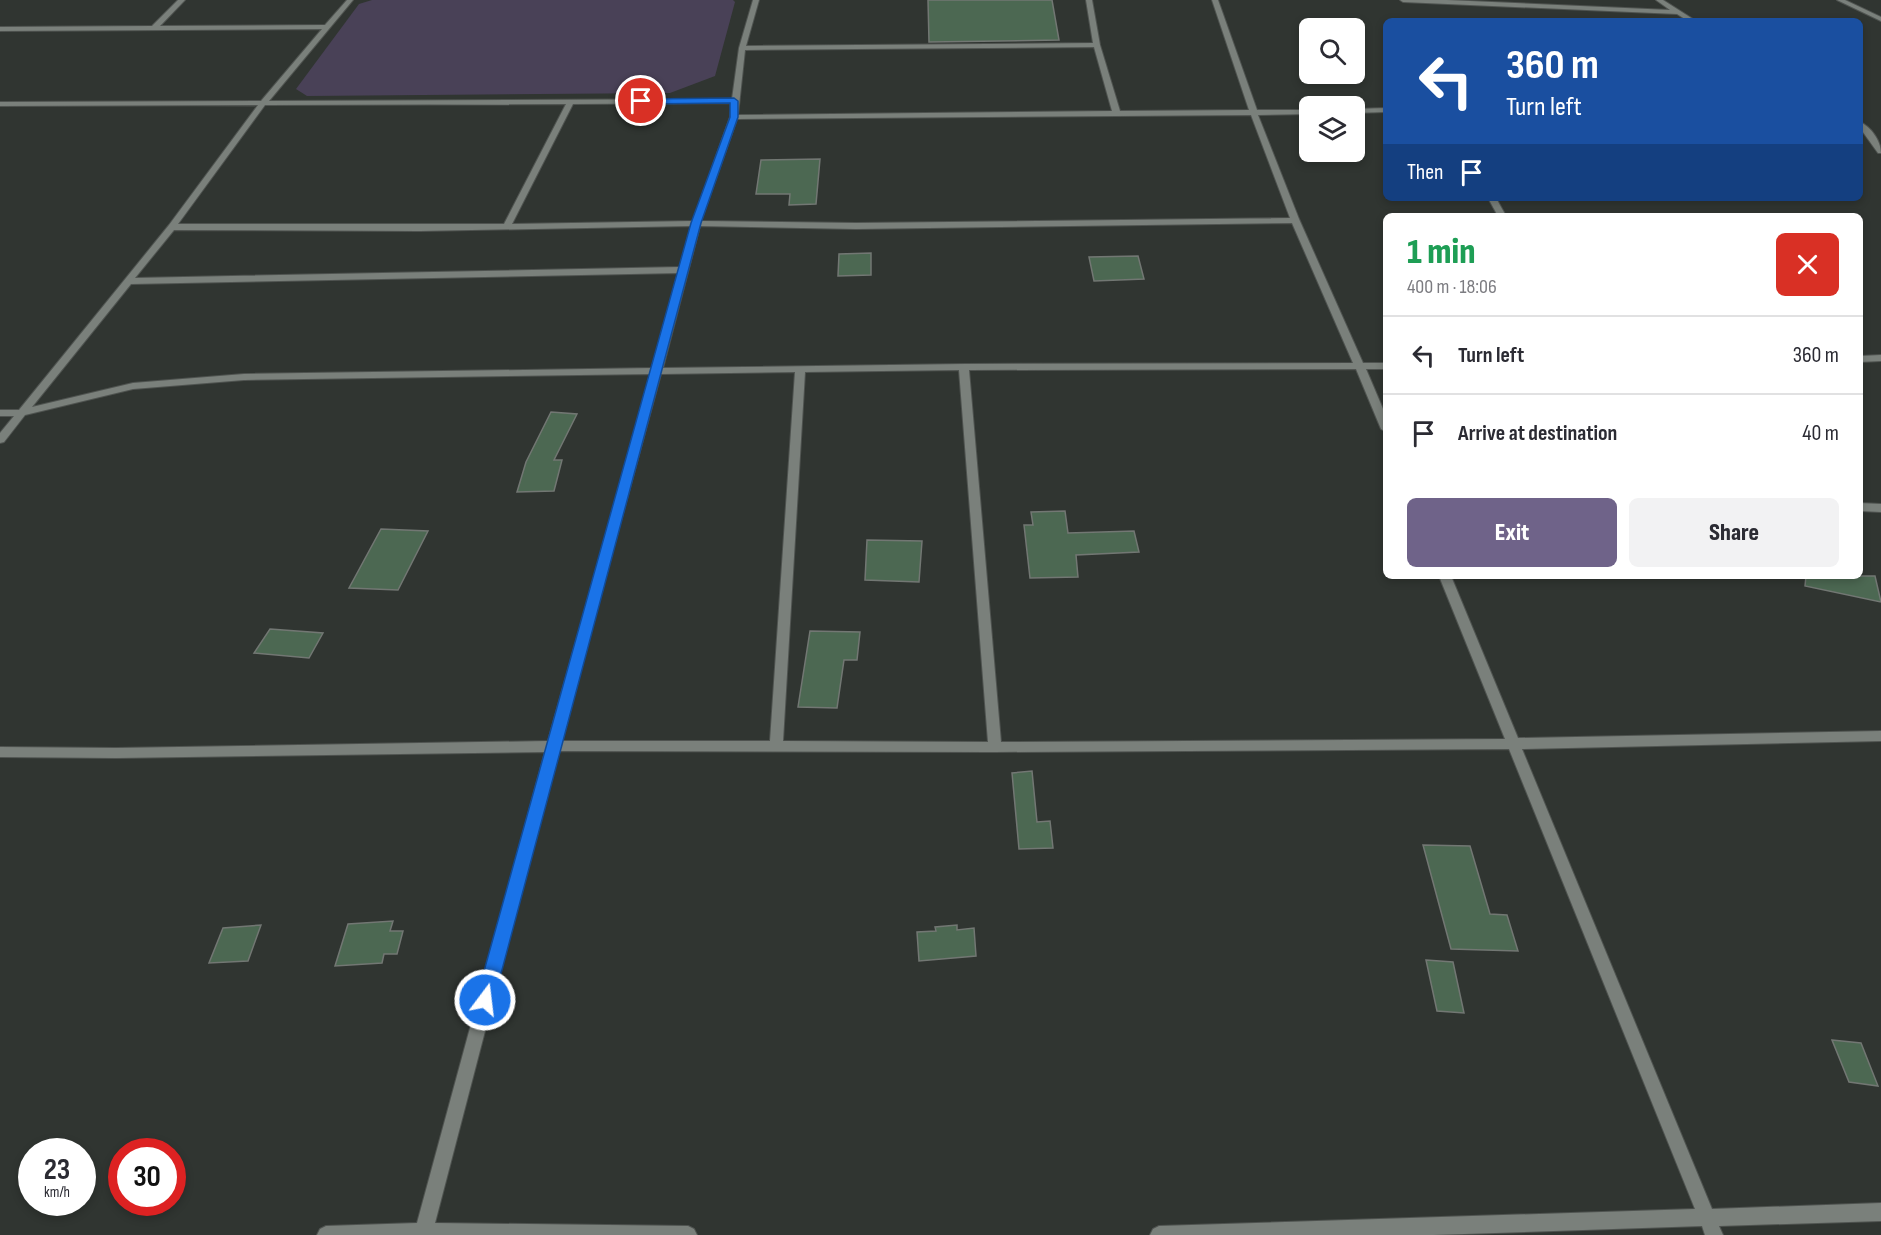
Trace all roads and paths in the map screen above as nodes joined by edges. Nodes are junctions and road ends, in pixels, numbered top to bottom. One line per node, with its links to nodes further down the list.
1 (182, 0): 14 (street)
2 (350, 0): 12 (street)
3 (756, 0): 16 (street)
4 (1089, 0): 15 (street)
5 (1215, 0): 25 (street)
6 (1402, 0): 9 (street)
7 (1659, 0): 9 (street)
8 (1840, 0): 11 (street)
9 (1678, 12): 10 (street)
10 (1688, 18)
11 (1881, 19)
12 (326, 27): 14 (street); 19 (street)
13 (0, 29): 14 (street)
14 (153, 29)
15 (1097, 45): 16 (street); 23 (street)
16 (742, 48): 18 (street)
17 (571, 101): 18 (street); 19 (street); 31 (street)
18 (734, 101): 26 (street)
19 (263, 103): 20 (street); 32 (street)
20 (0, 104)
21 (1383, 110): 22 (street)
22 (1365, 111)
23 (1116, 112): 25 (street); 26 (street)
24 (1299, 112): 25 (street)
25 (1253, 113): 29 (street)
26 (734, 117): 30 (street)
27 (1863, 126): 28 (street)
28 (1881, 151)
29 (1295, 220): 30 (street); 37 (street)
30 (696, 223): 31 (street); 33 (street)
31 (507, 226): 32 (street)
32 (172, 228): 34 (street)
33 (683, 270): 34 (street); 41 (street)
34 (129, 281): 43 (street)
35 (1863, 358): 36 (street)
36 (1881, 358)
37 (1361, 366): 38 (street); 39 (street); 44 (street)
38 (1383, 366)
39 (964, 367): 40 (street); 53 (street)
40 (800, 371): 41 (street); 51 (street)
41 (657, 372): 43 (street); 52 (street)
42 (0, 413): 43 (street)
43 (22, 413): 45 (street)
44 (1383, 421)
45 (0, 440)
46 (1863, 507): 47 (street)
47 (1881, 508)
48 (1445, 579): 50 (street)
49 (1881, 736): 50 (street)
50 (1511, 744): 53 (street); 56 (street)
51 (776, 745): 52 (street); 53 (street)
52 (553, 746): 54 (street); 57 (street)
53 (995, 747)
54 (0, 752)
55 (1881, 1212): 56 (street)
56 (1707, 1216): 60 (street); 61 (street)
57 (423, 1233): 58 (street); 59 (street)
58 (326, 1235)
59 (688, 1235)
60 (1159, 1235)
61 (1714, 1235)

